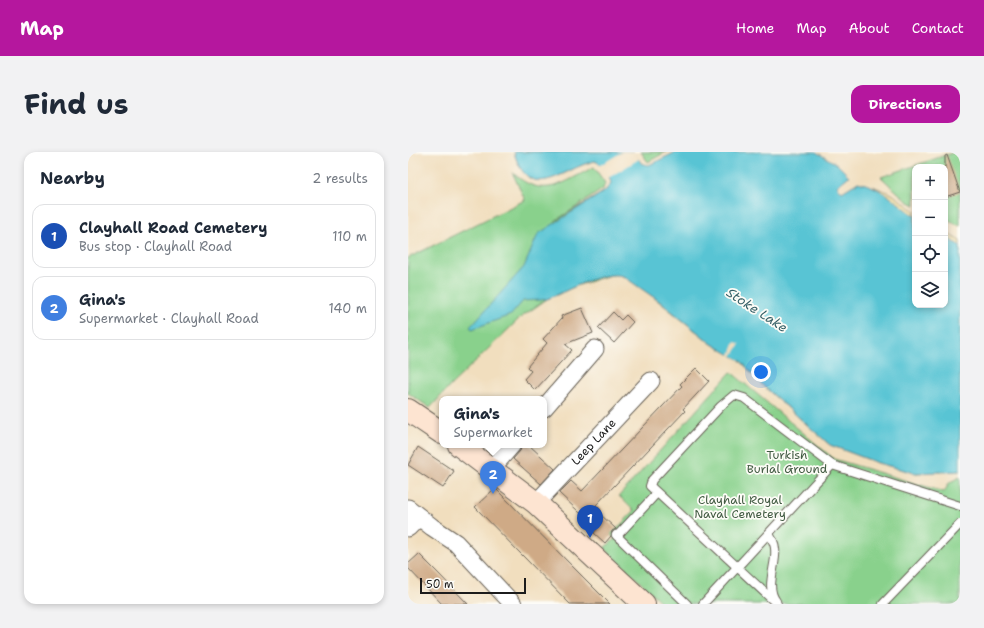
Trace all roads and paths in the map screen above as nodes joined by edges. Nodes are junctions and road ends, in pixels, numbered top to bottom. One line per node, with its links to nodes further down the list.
1 (595, 349): 3 (street)
2 (651, 381): 11 (street, Leep Lane)
3 (547, 405)
4 (409, 412): 5 (street)
5 (439, 431)
6 (463, 448): 9 (street)
7 (509, 448): 9 (street)
8 (832, 465): 10 (lane); 12 (lane); 15 (lane)
9 (492, 468): 11 (street)
10 (656, 494): 16 (lane); 19 (lane)
11 (536, 503): 18 (street)
12 (960, 506)
13 (412, 518): 17 (street)
14 (960, 524): 22 (lane)
15 (768, 534): 16 (lane); 21 (lane)
16 (737, 567): 20 (lane); 21 (lane)
17 (513, 604)
18 (644, 604)
19 (687, 604)
20 (703, 604)
21 (778, 604)
22 (882, 604)

